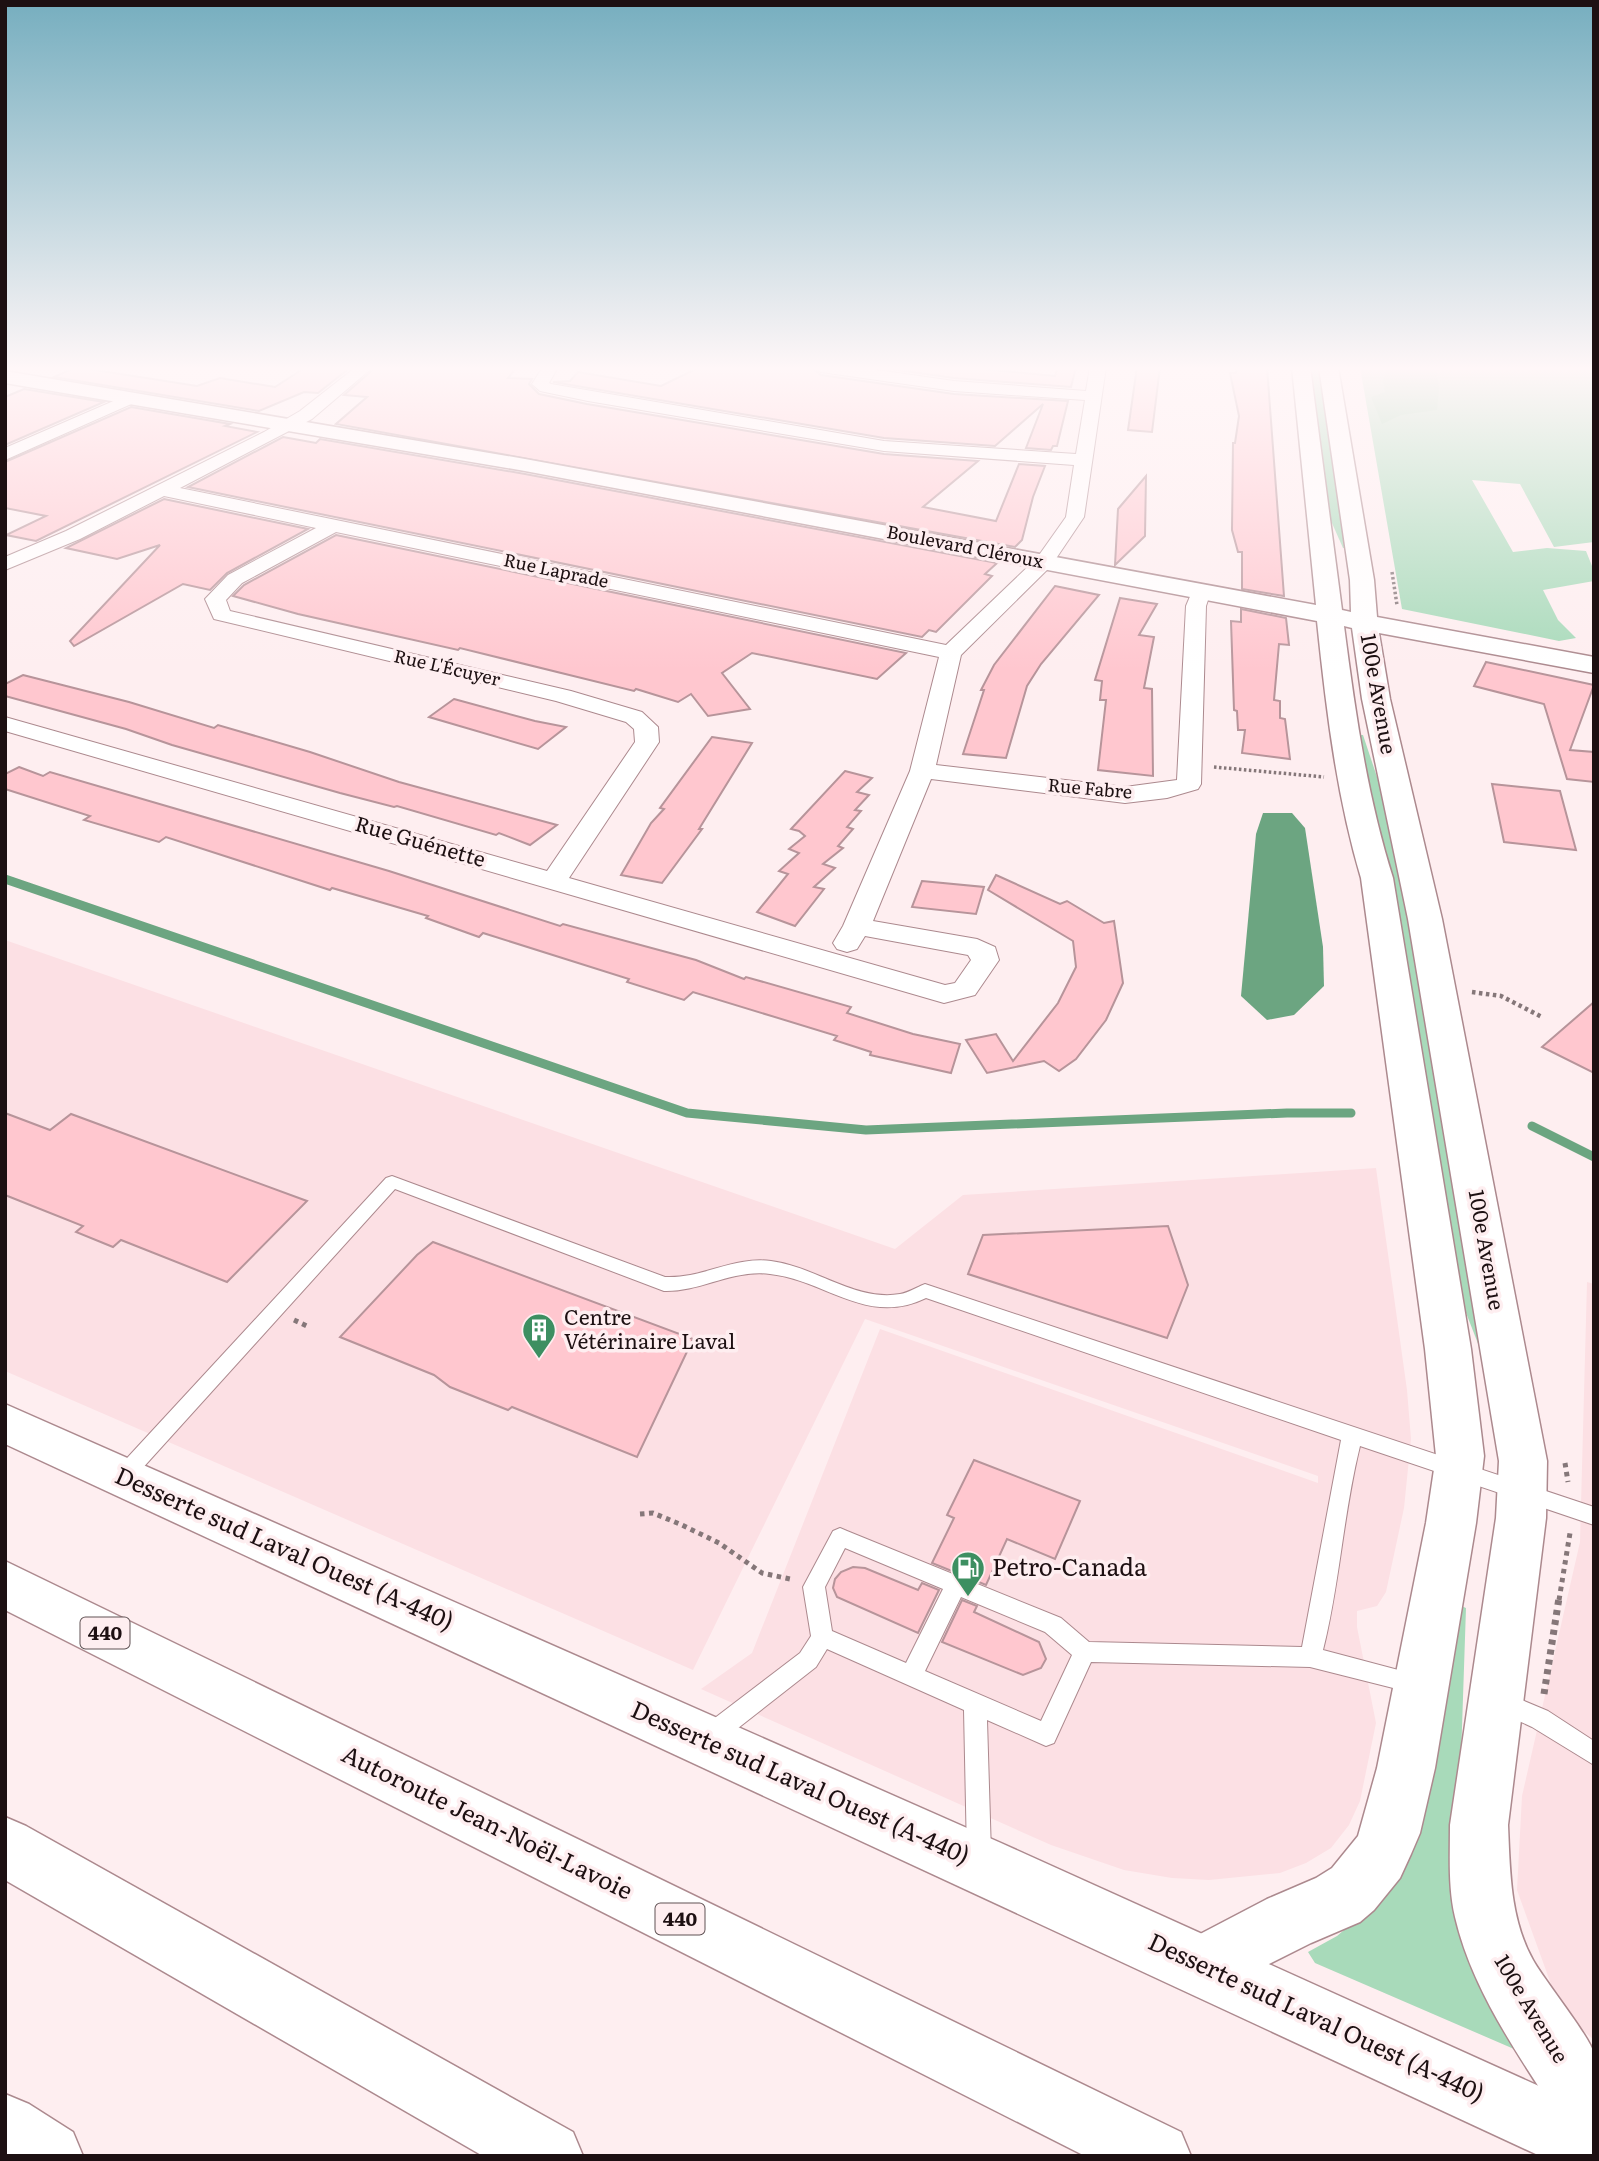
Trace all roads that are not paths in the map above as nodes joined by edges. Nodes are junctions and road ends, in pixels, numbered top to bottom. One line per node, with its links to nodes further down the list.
1 (205, 468): 6 (street)
2 (530, 468): 8 (main road, Boulevard Cléroux)
3 (1083, 468): 8 (street)
4 (1312, 468): 11 (main road, 100e Avenue)
5 (1344, 468): 12 (main road, 100e Avenue)
6 (161, 490): 7 (street, Rue Laprade); 9 (street)
7 (335, 525): 13 (street, Rue Laprade); 17 (street, Rue L'Écuyer)
8 (1044, 562): 10 (main road, Boulevard Cléroux); 13 (street)
9 (5, 564)
10 (1201, 592): 11 (main road, Boulevard Cléroux); 16 (street, Rue Fabre)
11 (1328, 614): 12 (main road, Boulevard Cléroux); 22 (main road, 100e Avenue)
12 (1365, 621): 14 (main road, Boulevard Cléroux); 24 (main road, 100e Avenue)
13 (951, 653): 16 (street)
14 (1594, 665)
15 (5, 724): 17 (street, Rue Guénette)
16 (922, 771): 18 (street)
17 (554, 880): 19 (street, Rue Guénette)
18 (858, 926): 19 (street); 19 (street, Rue Guénette)
19 (835, 961)
20 (5, 1423): 23 (main road, Desserte sud Laval Ouest (A-440))
21 (1352, 1437): 22 (lane); 23 (lane); 30 (lane)
22 (1458, 1472): 24 (lane); 32 (main road, 100e Avenue)
23 (123, 1476): 35 (main road, Desserte sud Laval Ouest (A-440))
24 (1523, 1493): 25 (lane); 33 (main road, 100e Avenue)
25 (1594, 1516)
26 (5, 1584): 45 (main road, Autoroute Jean-Noël-Lavoie / 440)
27 (956, 1584): 28 (lane); 29 (lane); 31 (lane)
28 (822, 1637): 31 (lane); 35 (lane)
29 (1085, 1652): 30 (lane); 34 (lane)
30 (1310, 1657): 32 (lane)
31 (911, 1677): 34 (lane)
32 (1422, 1685): 39 (main road, 100e Avenue)
33 (1495, 1700): 36 (lane); 40 (main road, 100e Avenue)
34 (975, 1704): 38 (lane)
35 (705, 1739): 38 (main road, Desserte sud Laval Ouest (A-440))
36 (1594, 1755)
37 (5, 1847): 44 (main road)
38 (980, 1864): 39 (main road, Desserte sud Laval Ouest (A-440))
39 (1203, 1966): 42 (main road, Desserte sud Laval Ouest (A-440))
40 (1594, 2112)
41 (5, 2127): 43 (main road)
42 (1594, 2146)
43 (49, 2156)
44 (549, 2156)
45 (1157, 2156)

